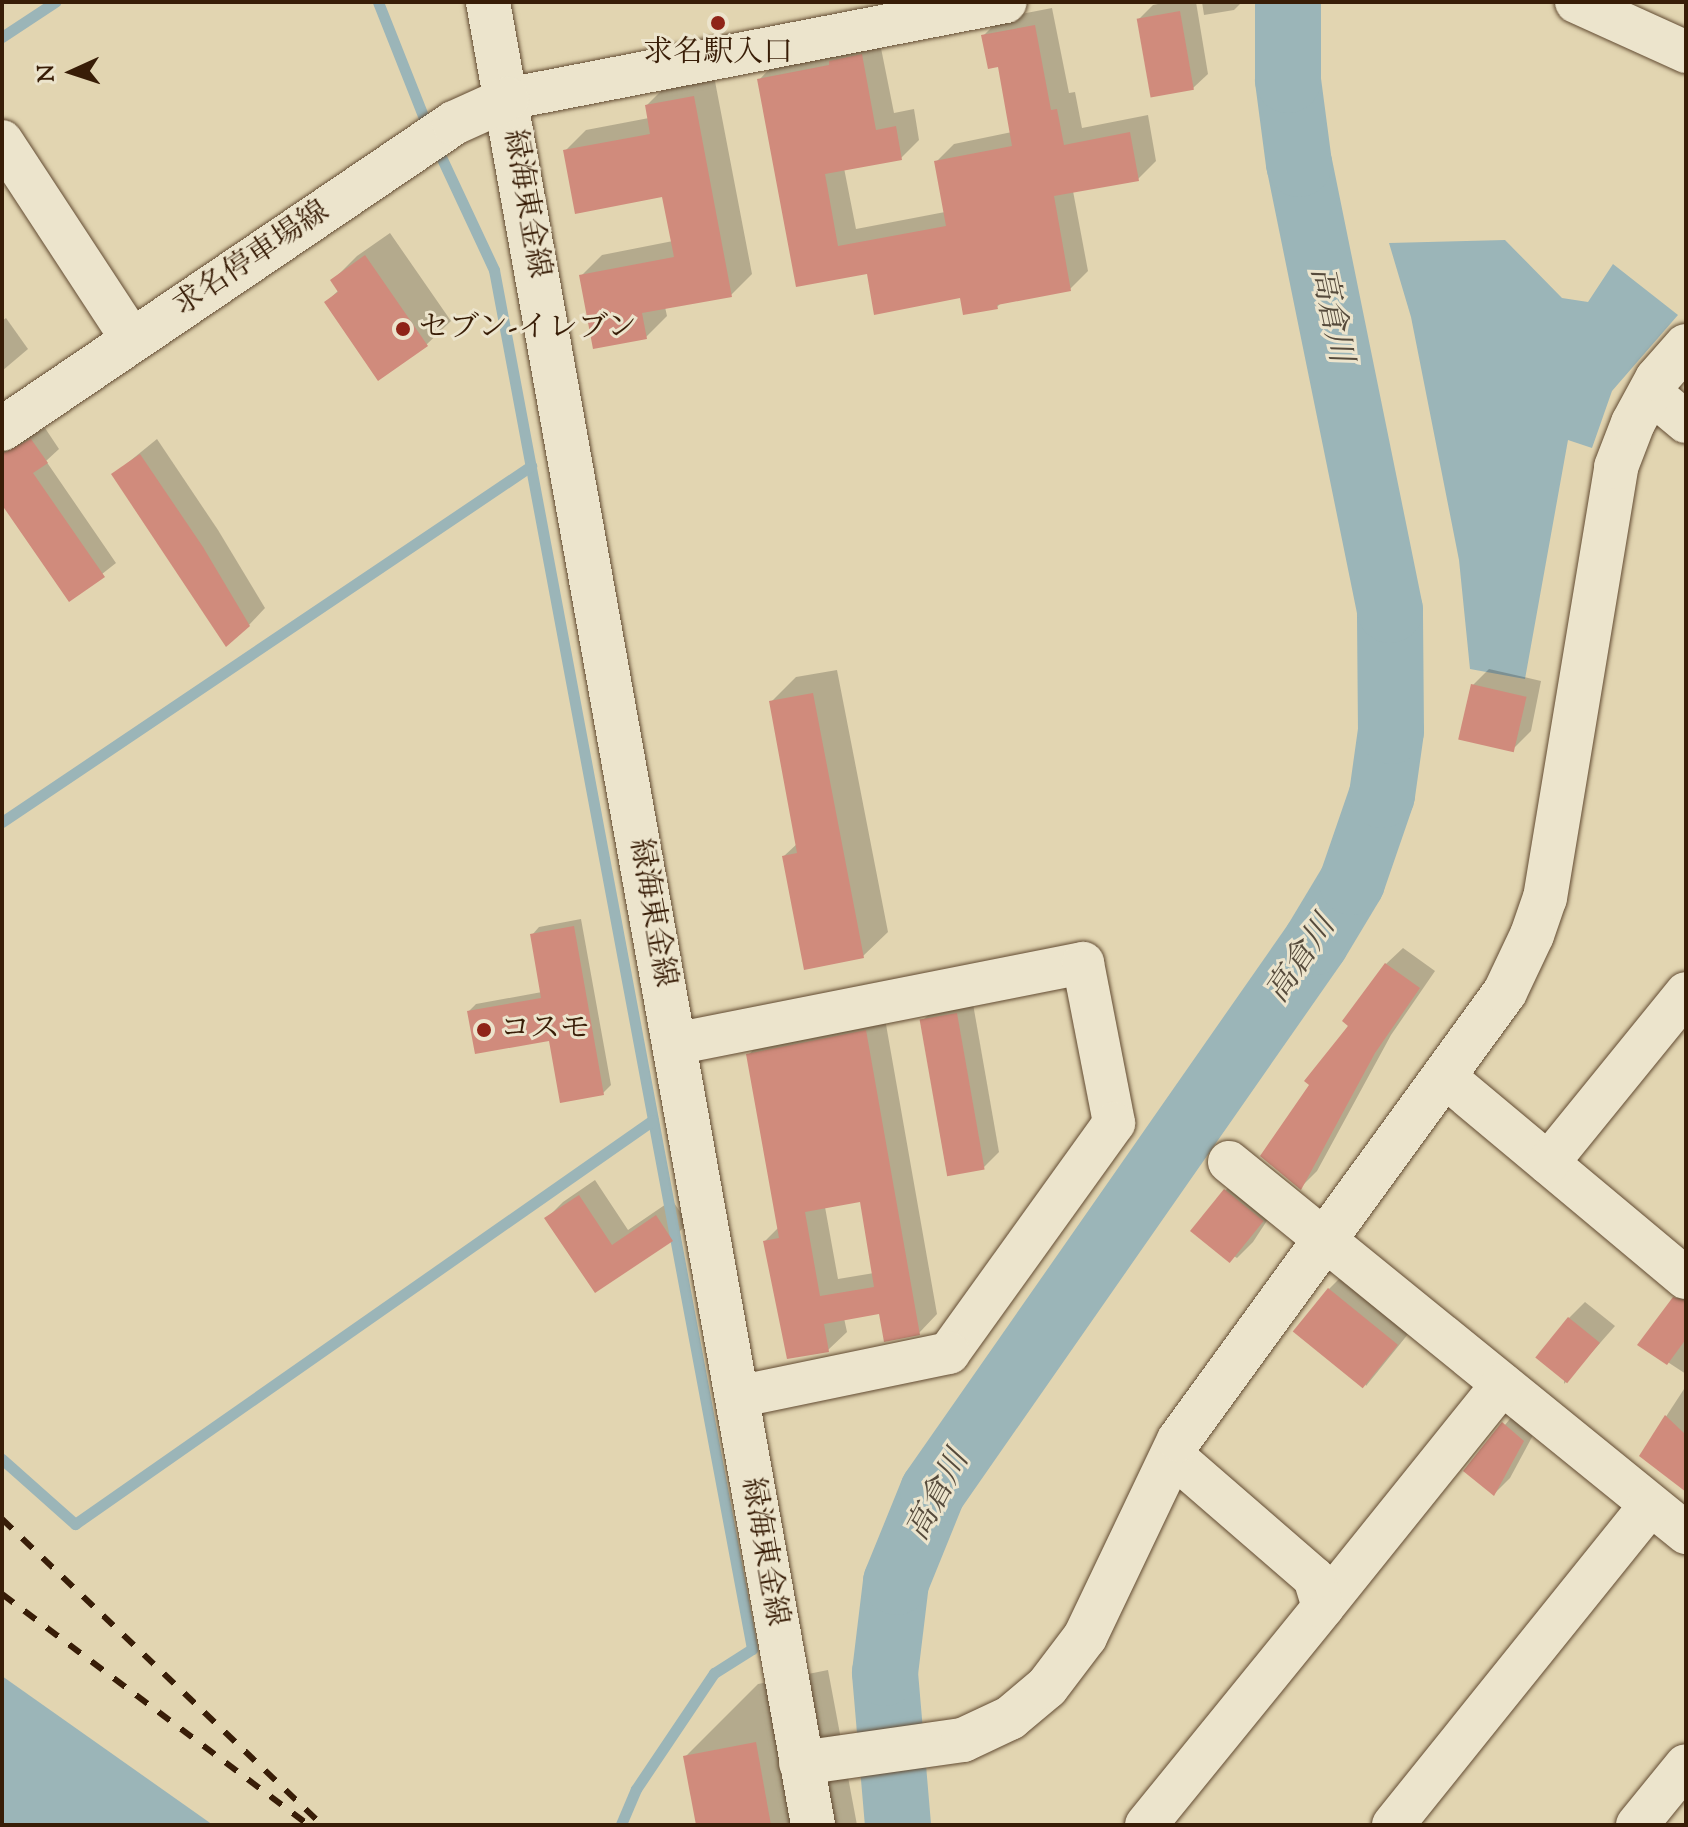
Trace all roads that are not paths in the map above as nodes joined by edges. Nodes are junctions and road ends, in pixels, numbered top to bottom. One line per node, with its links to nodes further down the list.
1 (488, 2): 5 (main road, 緑海東金線)
2 (1006, 2): 5 (street)
3 (1576, 2): 4 (street)
4 (1686, 52)
5 (507, 99): 7 (main road, 求名停車場線); 13 (main road, 緑海東金線)
6 (2, 141): 7 (street)
7 (133, 341): 11 (main road, 求名停車場線)
8 (1686, 346): 9 (main road)
9 (1650, 392): 10 (street); 14 (main road)
10 (1686, 422)
11 (2, 429)
12 (1686, 993): 16 (street)
13 (674, 1044): 20 (main road, 緑海東金線); 20 (street)
14 (1444, 1076): 16 (street); 17 (main road)
15 (1229, 1162): 17 (street)
16 (1548, 1163): 18 (street)
17 (1325, 1240): 19 (street); 21 (main road)
18 (1686, 1278)
19 (1502, 1384): 22 (street); 24 (street)
20 (736, 1397): 25 (main road, 緑海東金線)
21 (1172, 1455): 24 (street); 25 (main road)
22 (1650, 1505): 23 (street); 29 (street)
23 (1686, 1533)
24 (1323, 1607): 28 (street)
25 (821, 1760): 27 (main road, 緑海東金線)
26 (1686, 1765): 30 (street)
27 (813, 1825)
28 (1146, 1825)
29 (1393, 1825)
30 (1637, 1825)

